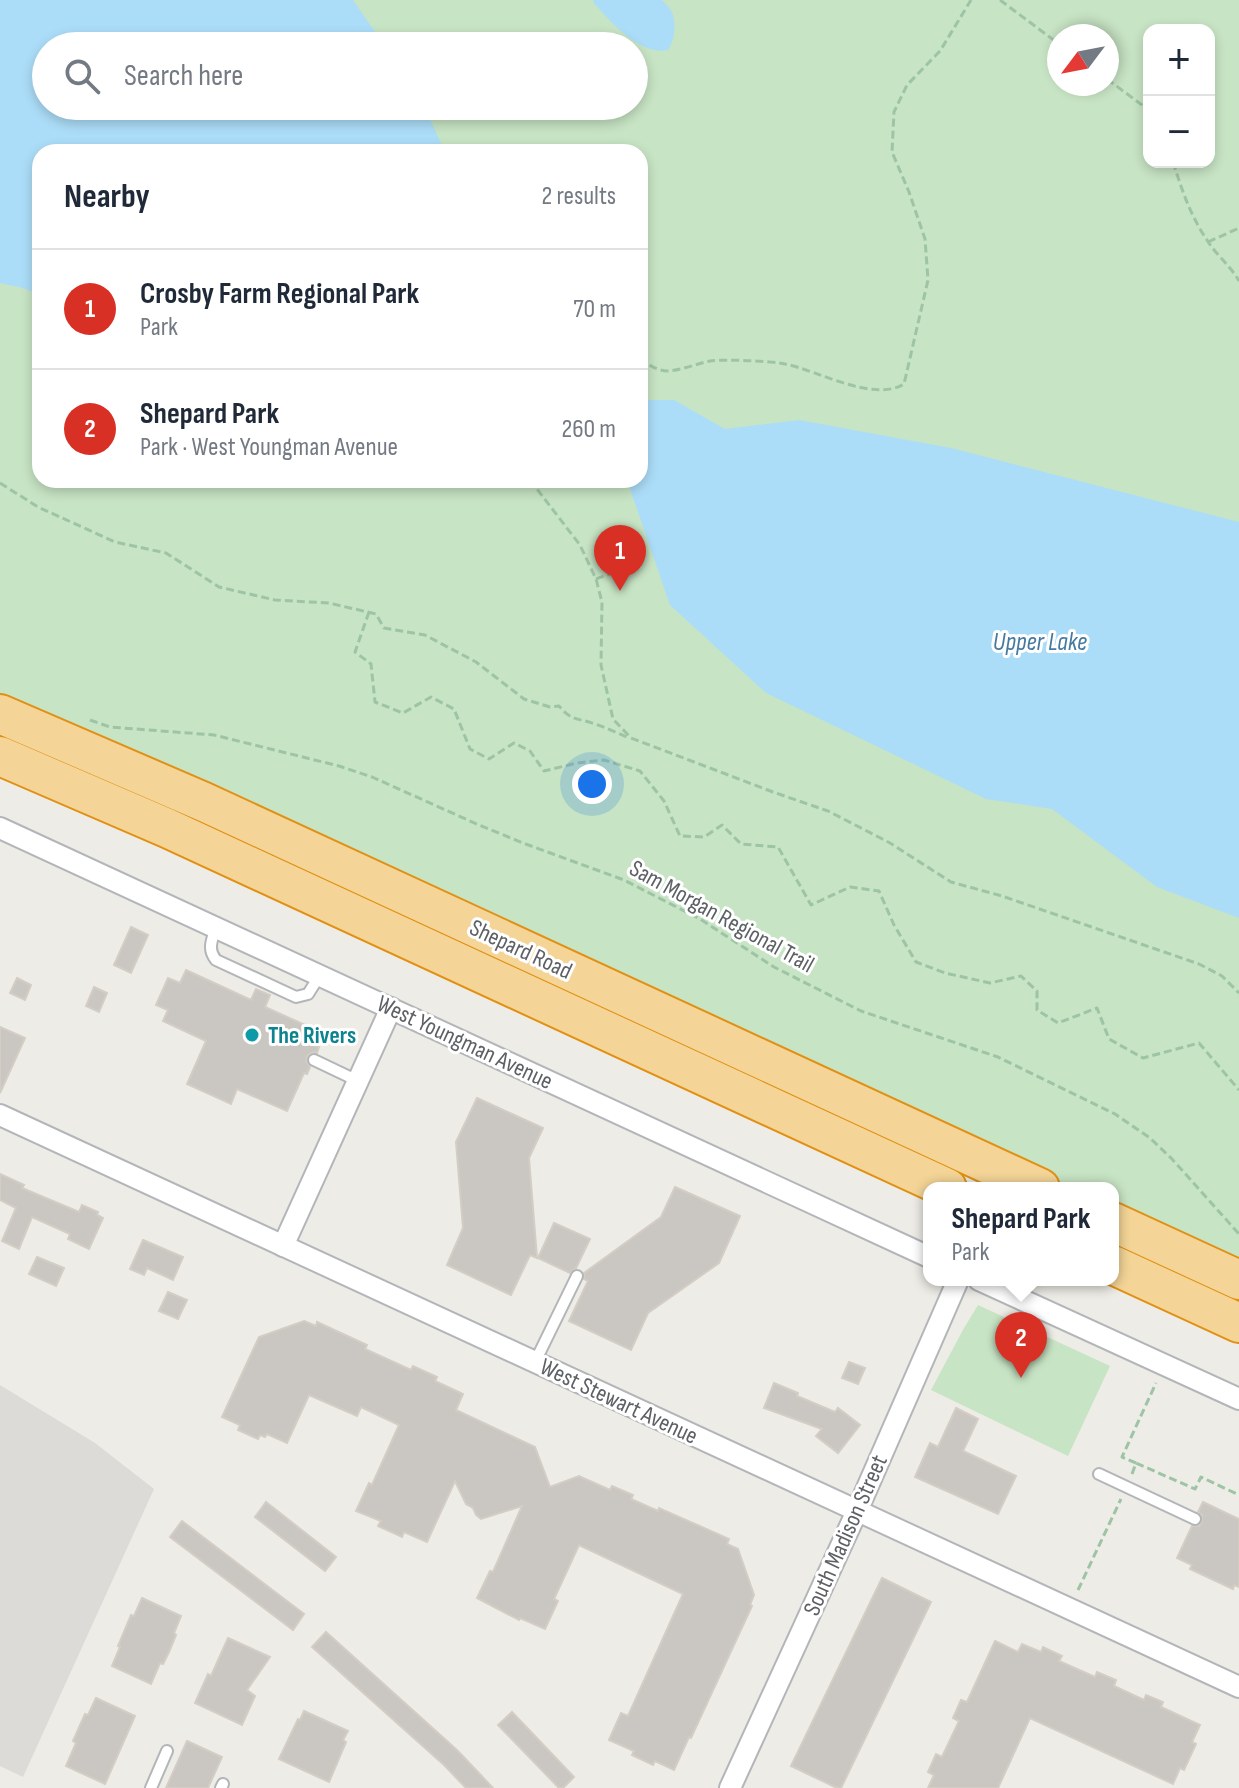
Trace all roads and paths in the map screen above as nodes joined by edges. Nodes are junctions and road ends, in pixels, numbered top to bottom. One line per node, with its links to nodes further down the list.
1 (971, 0): 10 (path)
2 (1000, 0): 3 (path)
3 (1047, 35)
4 (1119, 88): 5 (path)
5 (1143, 107)
6 (1175, 168): 8 (path)
7 (1239, 228): 8 (path)
8 (1208, 242): 9 (path)
9 (1239, 281)
10 (648, 364)
11 (0, 483): 15 (path)
12 (536, 488): 14 (path)
13 (639, 563): 14 (path)
14 (596, 579): 18 (path)
15 (369, 612): 18 (path); 27 (path)
16 (0, 714): 30 (highway, Shepard Road)
17 (85, 718): 32 (path, Sam Morgan Regional Trail)
18 (631, 738): 23 (path)
19 (0, 756): 29 (highway, Shepard Road)
20 (0, 828): 21 (street, West Youngman Avenue)
21 (216, 927): 22 (street, West Youngman Avenue); 22 (lane)
22 (320, 975): 24 (street, West Youngman Avenue)
23 (1239, 993)
24 (391, 1008): 26 (street); 34 (street, West Youngman Avenue)
25 (314, 1060): 26 (lane)
26 (358, 1081): 33 (street)
27 (1239, 1090)
28 (0, 1115): 33 (street, West Stewart Avenue)
29 (934, 1182)
30 (1027, 1182)
31 (1119, 1225): 37 (highway)
32 (1239, 1234)
33 (283, 1246): 41 (street, West Stewart Avenue)
34 (923, 1254)
35 (1119, 1268): 40 (highway)
36 (577, 1276): 41 (lane)
37 (1239, 1280)
38 (955, 1286): 48 (street, South Madison Street)
39 (992, 1286): 43 (street)
40 (1239, 1323)
41 (535, 1362): 48 (street, West Stewart Avenue)
42 (1156, 1383): 44 (path)
43 (1239, 1399)
44 (1136, 1463): 46 (path); 47 (path)
45 (1099, 1474): 46 (lane)
46 (1127, 1487): 49 (lane); 50 (path)
47 (1239, 1495)
48 (857, 1511): 50 (street, West Stewart Avenue); 54 (street, South Madison Street)
49 (1195, 1519)
50 (1070, 1609): 51 (street, West Stewart Avenue)
51 (1239, 1687)
52 (167, 1751): 53 (lane)
53 (151, 1788)
54 (730, 1788)

